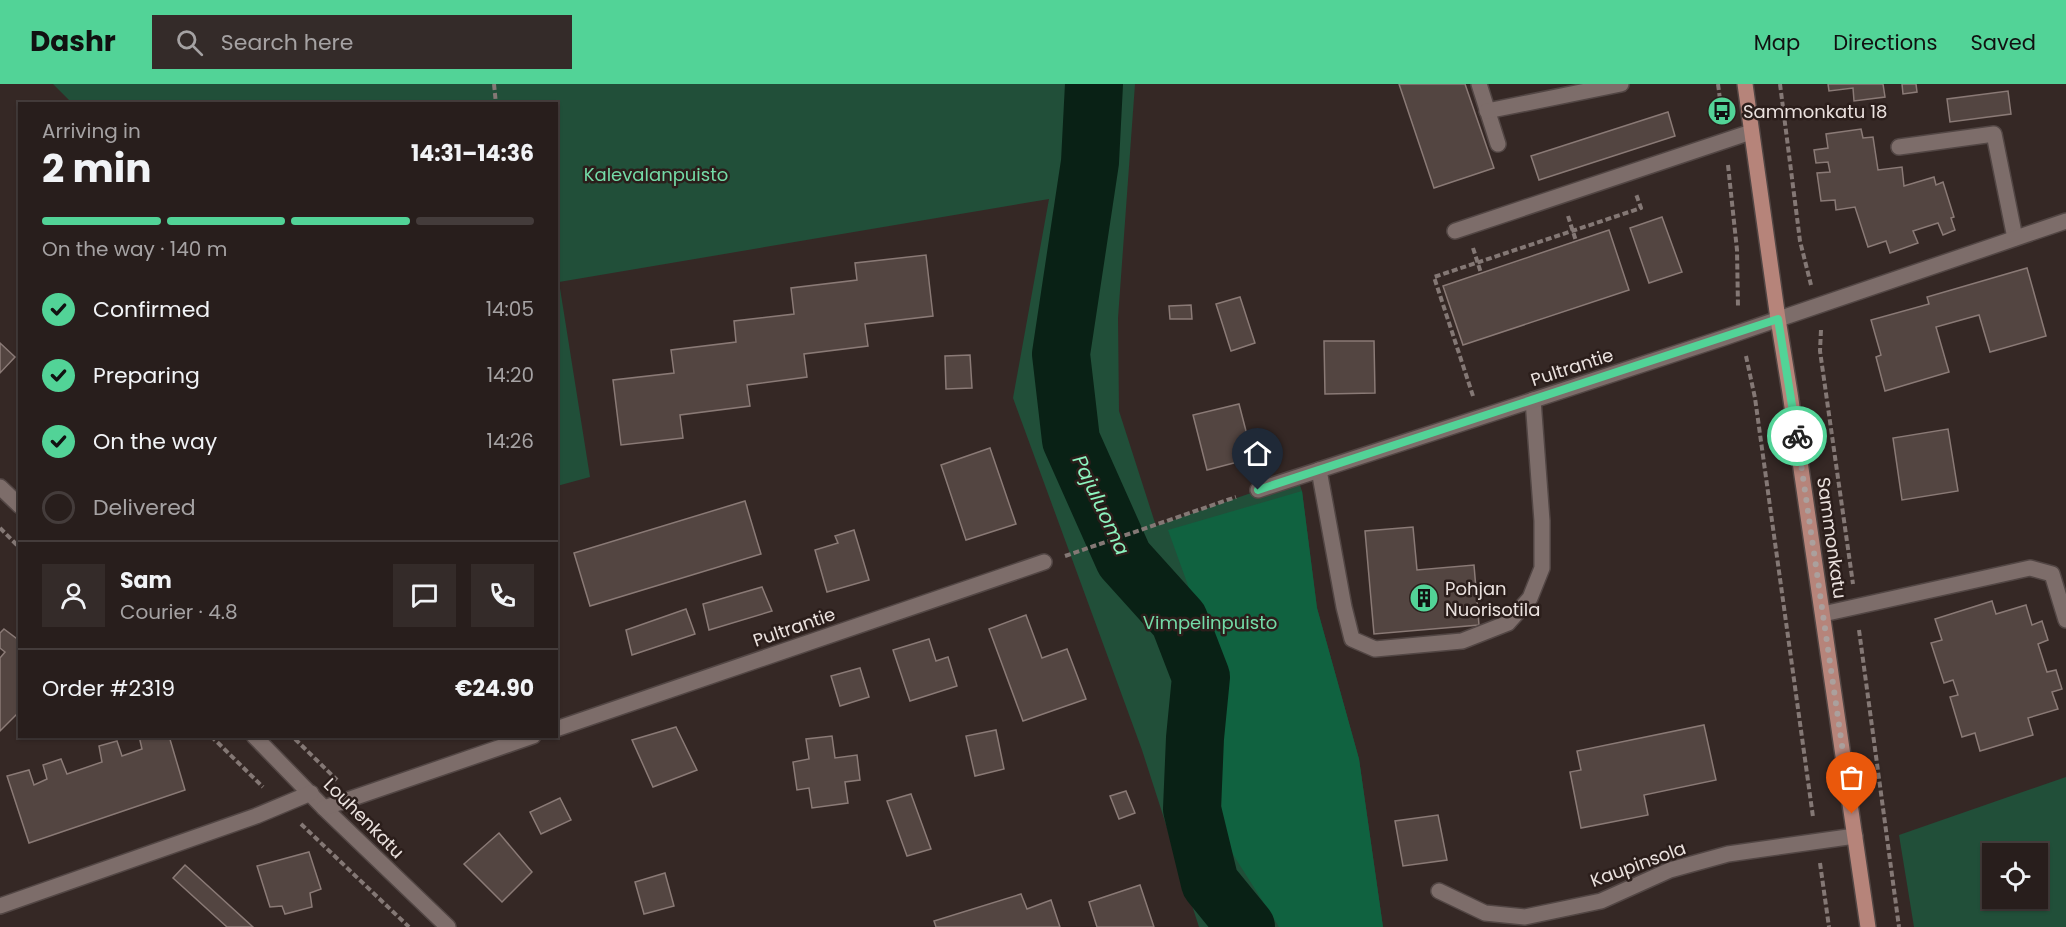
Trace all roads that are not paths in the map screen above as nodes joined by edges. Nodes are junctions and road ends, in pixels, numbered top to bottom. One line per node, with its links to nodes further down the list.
1 (1479, 84): 4 (street)
2 (1621, 84): 4 (street)
3 (1745, 84): 5 (main road, Sammonkatu)
4 (1487, 111): 6 (street)
5 (1751, 132): 9 (street); 11 (main road, Sammonkatu)
6 (1498, 144)
7 (1899, 147): 10 (street)
8 (2066, 221): 10 (street, Pultrantie)
9 (1455, 231)
10 (2015, 238): 11 (street, Pultrantie)
11 (1778, 319): 12 (street, Pultrantie); 18 (main road, Sammonkatu)
12 (1533, 400): 13 (street, Pultrantie); 13 (street)
13 (1319, 470): 15 (street, Pultrantie)
14 (0, 487): 16 (street)
15 (1258, 490)
16 (18, 504)
17 (1044, 562): 20 (street, Pultrantie)
18 (1823, 614): 19 (street); 25 (main road, Sammonkatu)
19 (2066, 620)
20 (558, 728)
21 (256, 738): 23 (street, Louhenkatu)
22 (527, 738): 24 (street)
23 (311, 793): 24 (street, Louhenkatu); 27 (street)
24 (324, 808): 28 (street, Louhenkatu)
25 (1855, 836): 26 (street, Kaupinsola); 29 (main road, Sammonkatu)
26 (1439, 891)
27 (0, 906)
28 (447, 927)
29 (1868, 927)

